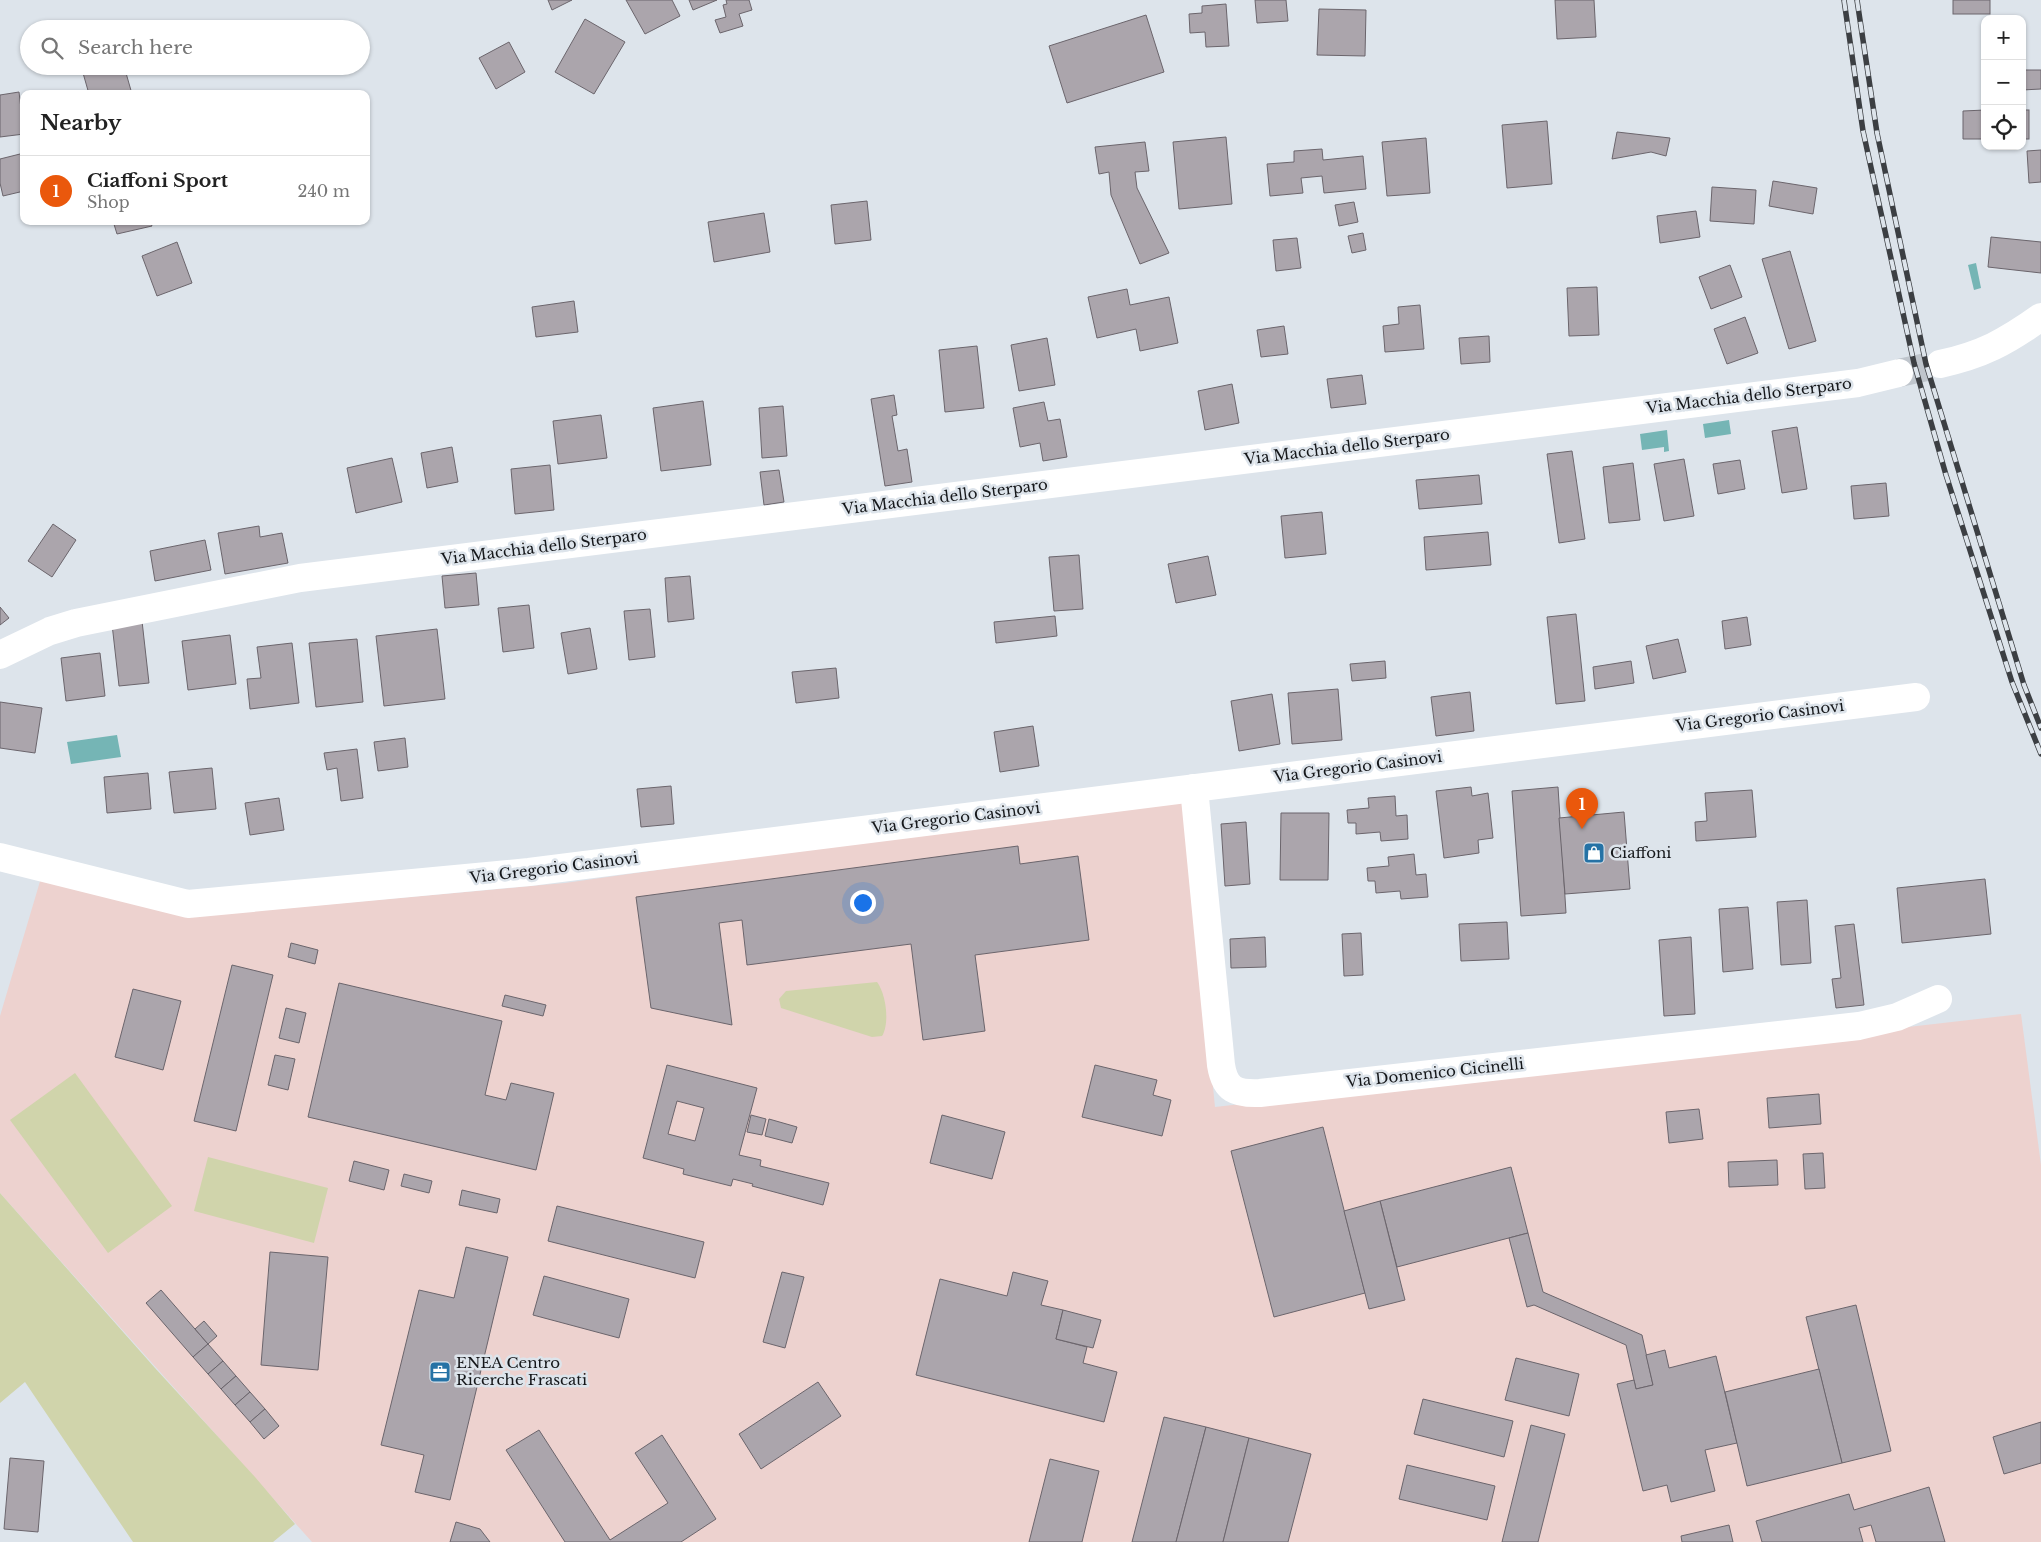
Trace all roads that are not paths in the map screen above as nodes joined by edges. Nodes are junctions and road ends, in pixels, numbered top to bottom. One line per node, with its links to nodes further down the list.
1 (2041, 317): 2 (street)
2 (1940, 364)
3 (1899, 374): 4 (street, Via Macchia dello Sterparo)
4 (0, 654)
5 (1916, 697): 6 (street, Via Gregorio Casinovi)
6 (1194, 788): 7 (street, Via Gregorio Casinovi); 8 (street, Via Domenico Cicinelli)
7 (0, 857)
8 (1938, 999)

